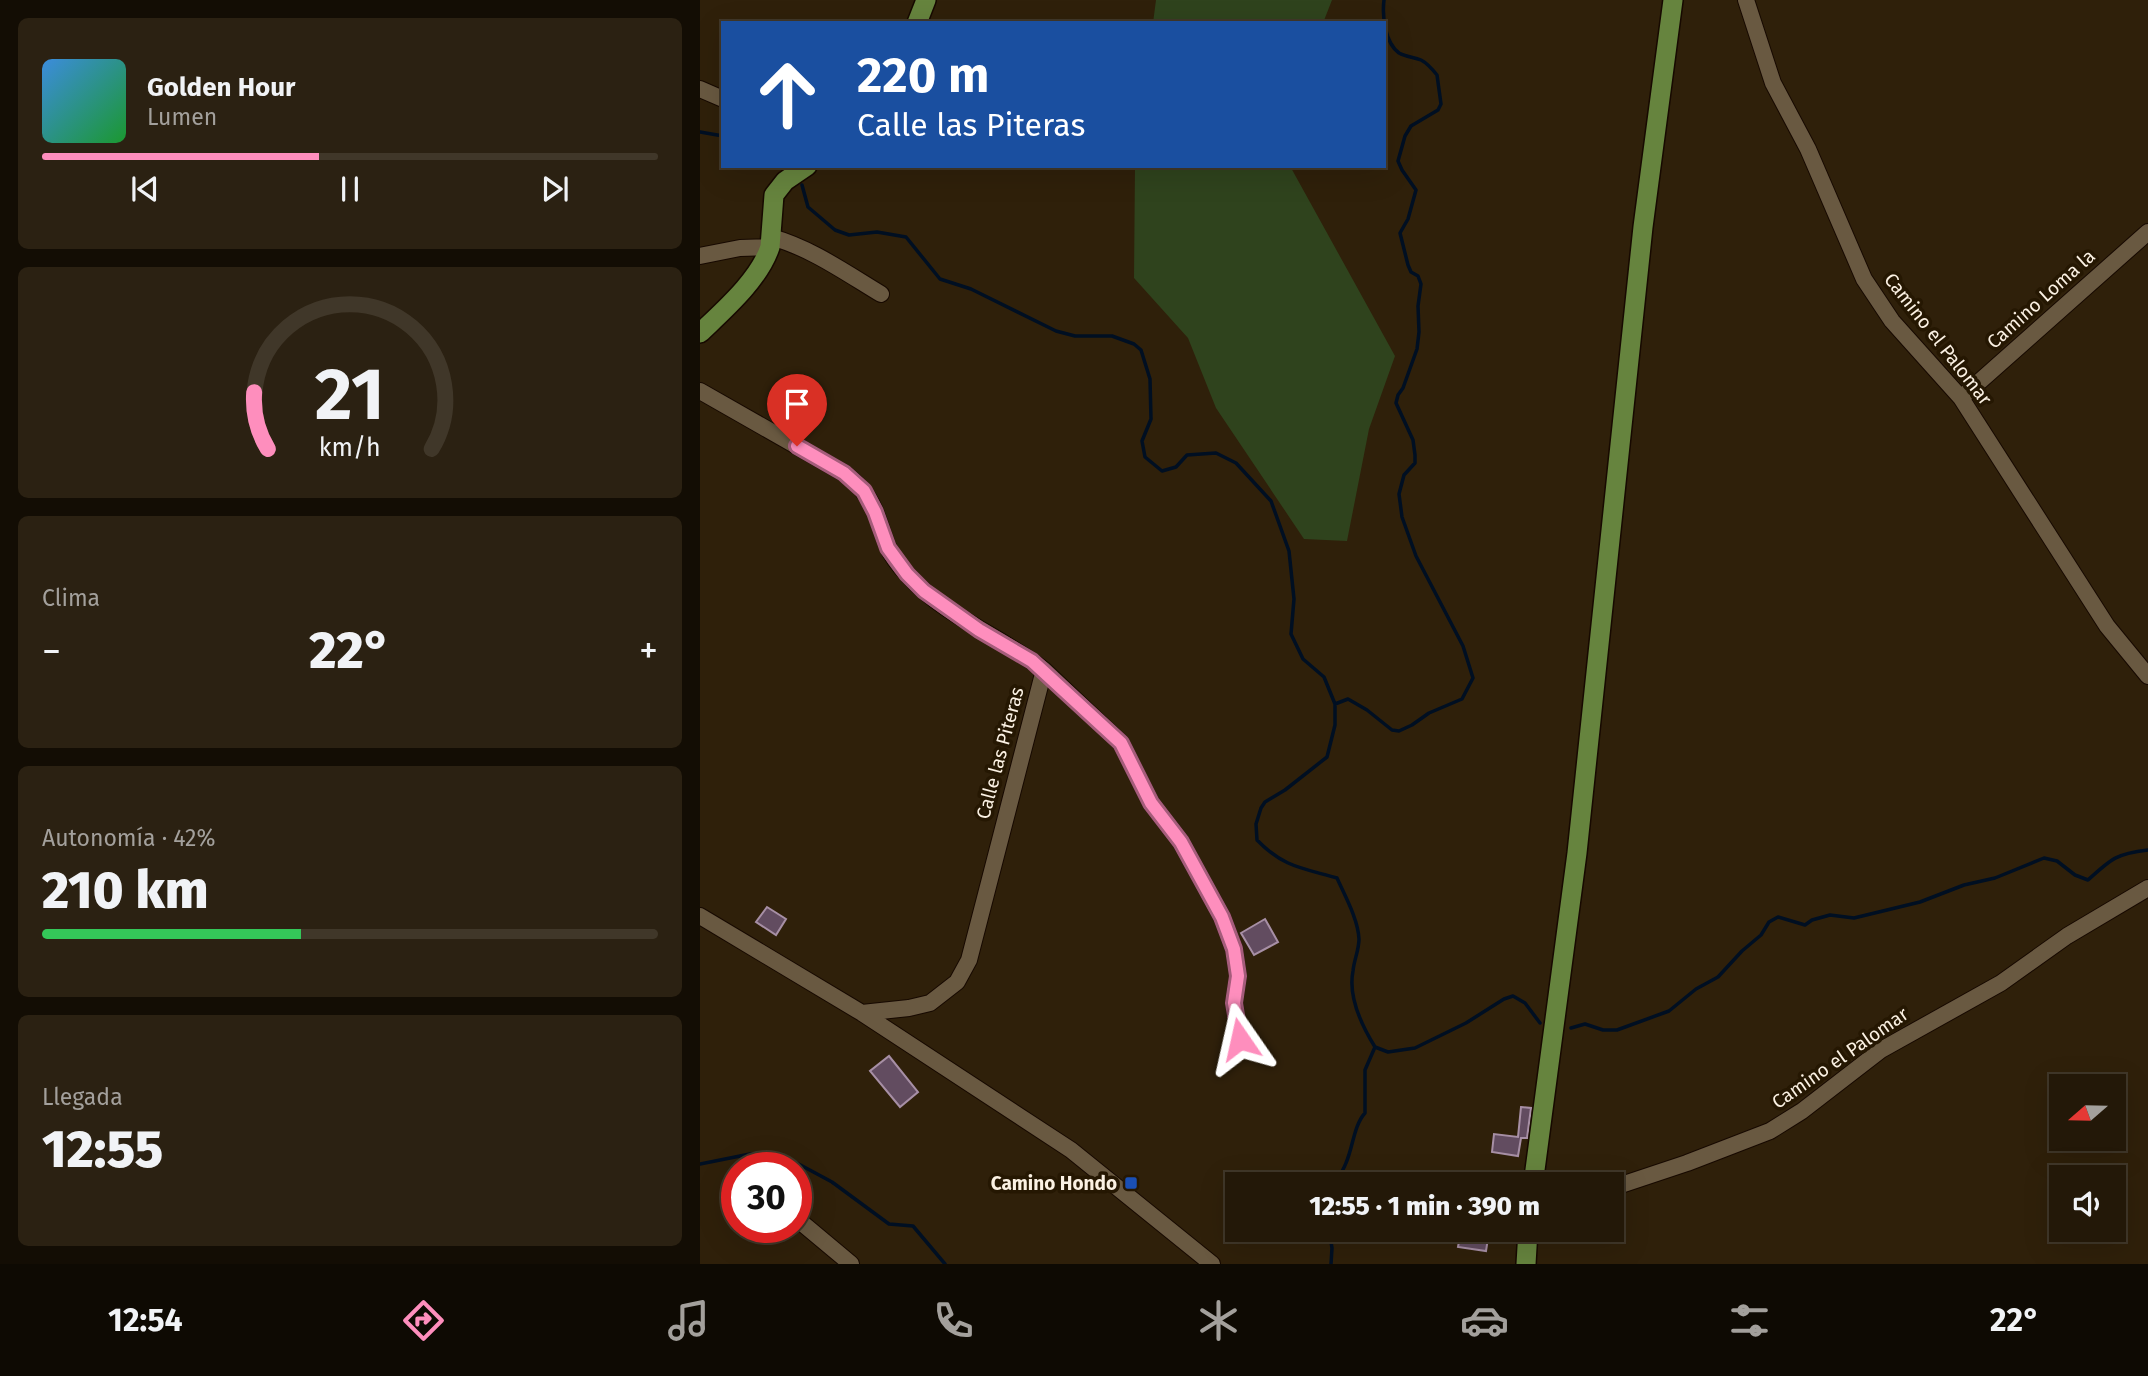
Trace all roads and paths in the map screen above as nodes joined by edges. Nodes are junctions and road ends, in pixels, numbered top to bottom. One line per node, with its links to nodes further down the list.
1 (926, 0): 4 (main road)
2 (1672, 0): 21 (main road)
3 (1746, 0): 14 (street, Camino el Palomar)
4 (918, 21)
5 (700, 89): 6 (street)
6 (721, 98)
7 (804, 168): 9 (main road)
8 (2148, 232): 14 (street, Camino Loma la)
9 (770, 242): 10 (street); 11 (street); 12 (main road)
10 (700, 256)
11 (881, 294)
12 (700, 334)
13 (700, 391): 15 (street, Calle las Piteras)
14 (1961, 398): 16 (street, Camino el Palomar)
15 (1044, 670): 19 (street, Calle las Piteras); 20 (street)
16 (2148, 676)
17 (2148, 887): 22 (street, Camino el Palomar)
18 (700, 916): 19 (street)
19 (862, 1013): 26 (street)
20 (1240, 1039)
21 (1536, 1172)
22 (1624, 1184)
23 (812, 1231): 25 (street)
24 (1527, 1242): 27 (main road)
25 (851, 1264)
26 (1212, 1264)
27 (1526, 1264)

